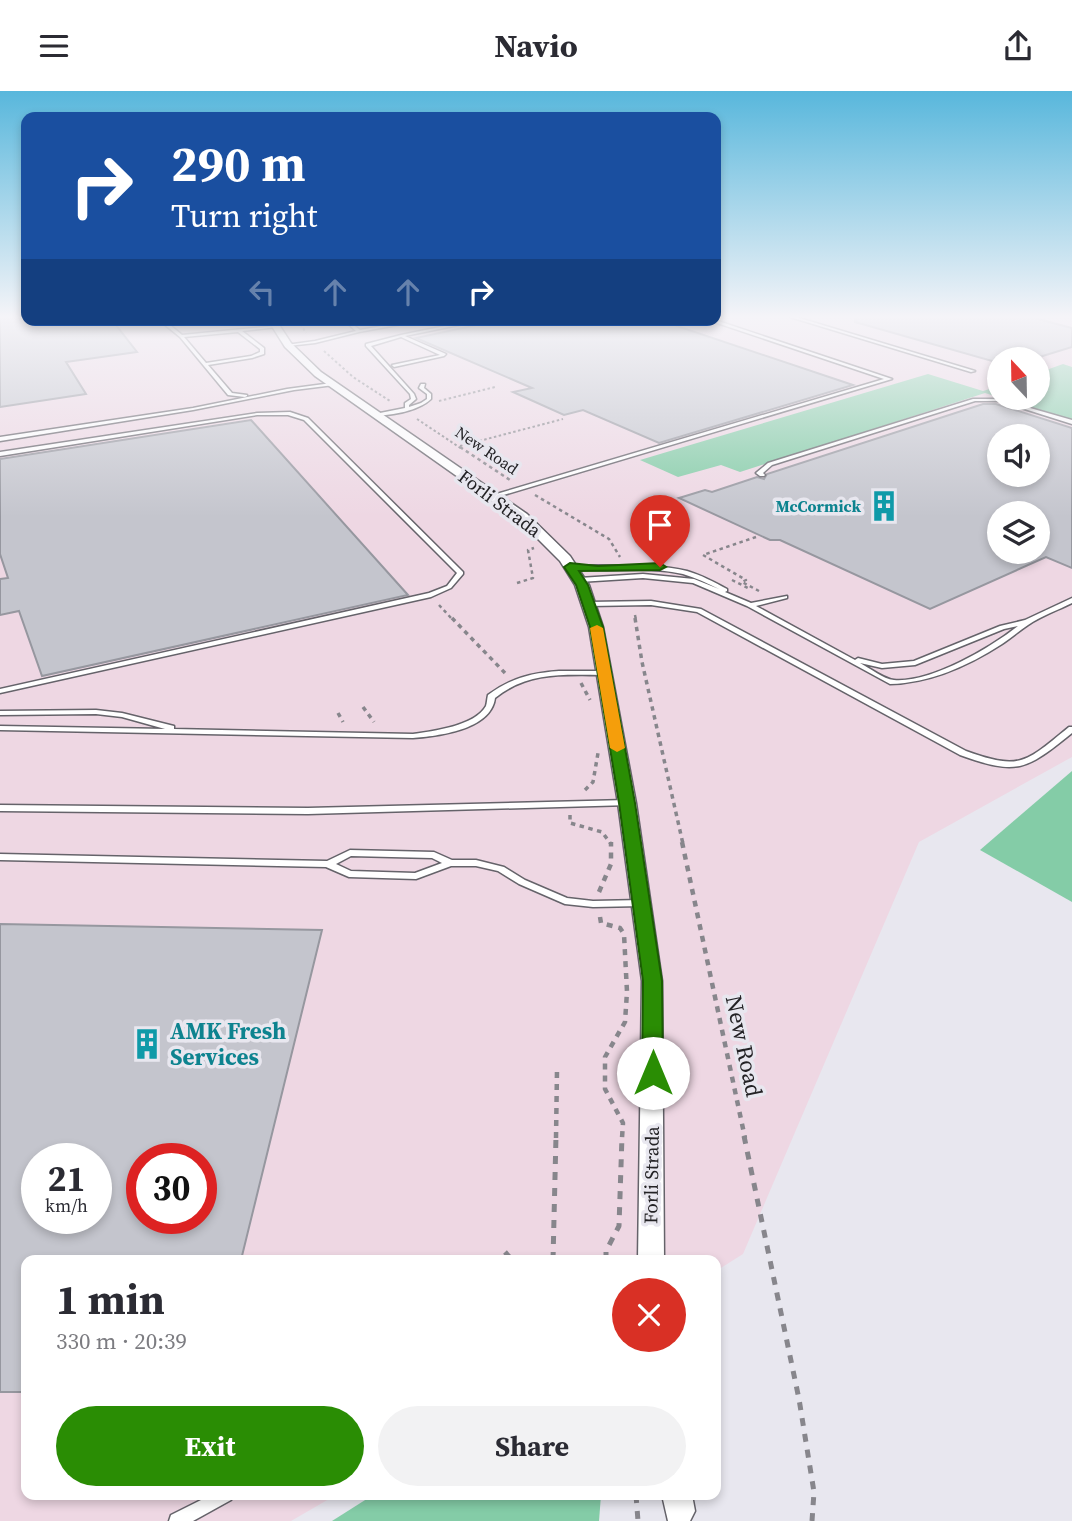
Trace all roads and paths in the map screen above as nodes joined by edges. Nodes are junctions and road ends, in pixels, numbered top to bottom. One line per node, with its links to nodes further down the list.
1 (221, 384): 9 (lane)
2 (332, 384): 8 (lane); 14 (street, Forli Strada)
3 (363, 384): 12 (path)
4 (403, 384): 13 (lane)
5 (874, 384): 23 (lane)
6 (423, 385): 13 (lane)
7 (495, 387): 11 (path)
8 (292, 390): 9 (lane); 10 (lane)
9 (230, 394): 10 (lane)
10 (246, 399): 17 (lane)
11 (432, 404)
12 (396, 405)
13 (407, 411): 14 (lane); 18 (path, New Road)
14 (377, 415): 23 (street, Forli Strada)
15 (562, 419): 18 (path)
16 (1072, 422): 20 (lane)
17 (0, 439)
18 (460, 446): 21 (path, New Road)
19 (0, 454): 43 (lane)
20 (762, 475)
21 (518, 485)
22 (530, 492): 26 (path, New Road)
23 (495, 496): 27 (street, Forli Strada)
24 (755, 537): 28 (path)
25 (532, 540): 29 (path)
26 (622, 563)
27 (575, 574): 33 (street, Forli Strada); 35 (lane); 35 (lane)
28 (726, 577)
29 (517, 583)
30 (785, 597): 35 (lane)
31 (1072, 600): 36 (lane)
32 (634, 603): 33 (lane); 49 (lane); 72 (path, New Road)
33 (589, 604): 39 (street, Forli Strada)
34 (439, 605): 40 (path)
35 (749, 605): 37 (lane)
36 (1027, 622): 37 (lane); 37 (lane)
37 (830, 648)
38 (514, 671): 40 (path)
39 (604, 673): 50 (lane); 53 (street, Forli Strada)
40 (506, 675): 41 (path)
41 (496, 680)
42 (582, 688): 44 (path)
43 (0, 691)
44 (591, 701)
45 (363, 707): 48 (path)
46 (0, 713): 50 (lane)
47 (0, 728): 50 (lane)
48 (380, 729)
49 (1072, 729)
50 (180, 732)
51 (598, 751): 52 (path)
52 (575, 793)
53 (627, 803): 54 (lane); 60 (street, Forli Strada)
54 (0, 808)
55 (570, 820): 59 (path)
56 (0, 857): 58 (lane)
57 (450, 863): 58 (lane); 58 (lane); 60 (lane)
58 (328, 864)
59 (598, 895)
60 (642, 903): 67 (street, Forli Strada)
61 (600, 919): 66 (path)
62 (556, 1070): 65 (path)
63 (505, 1252): 64 (path)
64 (508, 1255)
65 (553, 1255)
66 (606, 1255)
67 (652, 1255)
68 (217, 1500): 70 (lane)
69 (636, 1500): 71 (path)
70 (177, 1521)
71 (638, 1521)
72 (812, 1521)

